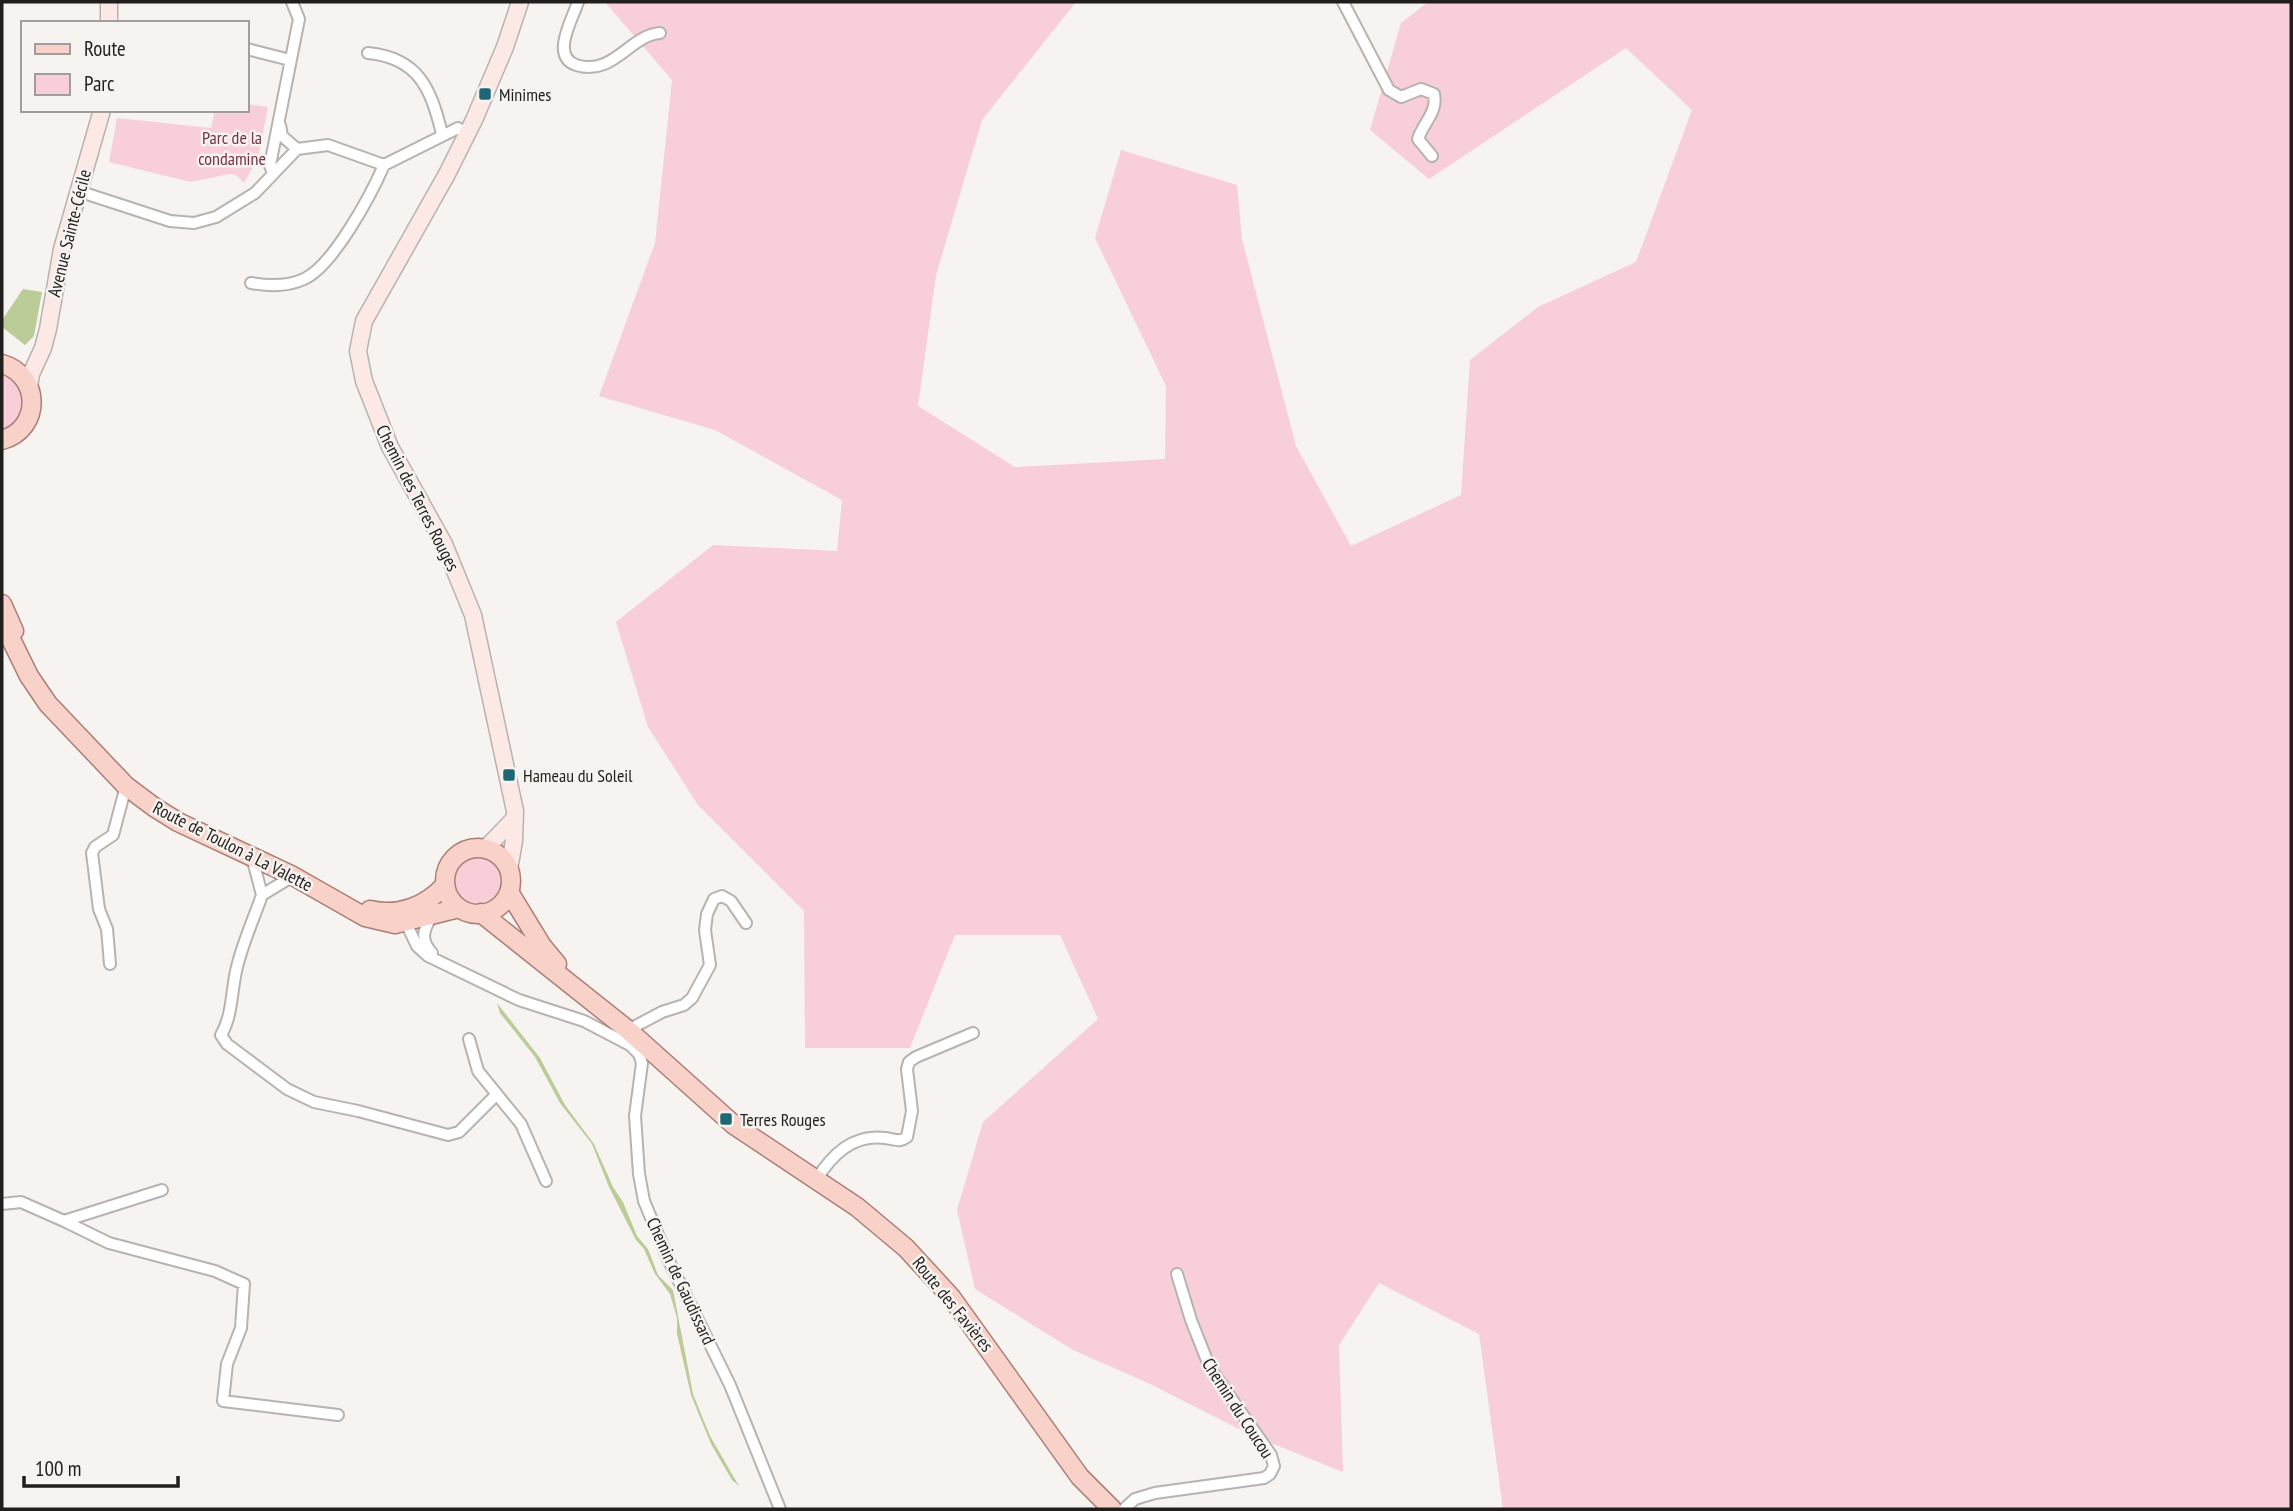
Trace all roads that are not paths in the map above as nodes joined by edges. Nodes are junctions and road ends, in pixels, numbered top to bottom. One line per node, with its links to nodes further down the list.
1 (110, 2): 6 (main road)
2 (292, 2): 10 (street)
3 (520, 2): 13 (main road, Chemin des Terres Rouges)
4 (579, 2): 7 (street)
5 (1343, 2): 16 (street)
6 (109, 21)
7 (660, 33)
8 (248, 49): 10 (street)
9 (368, 53): 14 (street)
10 (290, 60): 12 (street)
11 (101, 112): 19 (main road, Avenue Sainte-Cécile)
12 (278, 119): 15 (street); 18 (street)
13 (467, 133): 14 (street); 28 (main road, Chemin des Terres Rouges)
14 (442, 134): 17 (street)
15 (296, 149): 17 (street); 18 (street)
16 (1432, 156)
17 (384, 165): 20 (street)
18 (273, 174): 19 (street)
19 (78, 191): 21 (main road, Avenue Sainte-Cécile)
20 (251, 283)
21 (38, 356): 22 (main road); 23 (main road, Avenue Sainte-Cécile)
22 (4, 365): 23 (main road)
23 (29, 387): 24 (main road)
24 (3, 441)
25 (2, 604): 37 (main road, Route de Toulon à La Valette)
26 (2, 621): 27 (main road, Route de Toulon à La Valette)
27 (126, 786): 30 (main road, Route de Toulon à La Valette); 42 (street)
28 (515, 818): 29 (main road); 31 (main road, Chemin des Terres Rouges)
29 (485, 849): 31 (main road); 33 (main road)
30 (252, 856): 32 (main road, Route de Toulon à La Valette); 35 (street)
31 (509, 869): 34 (main road)
32 (293, 876): 35 (street); 39 (main road, Route de Toulon à La Valette)
33 (446, 885): 36 (main road); 37 (main road, Route de Toulon à La Valette)
34 (509, 892): 38 (main road); 43 (main road)
35 (262, 895): 47 (street)
36 (459, 908): 37 (main road, Route de Toulon à La Valette); 38 (main road)
37 (425, 911): 39 (main road, Route de Toulon à La Valette); 41 (street)
38 (481, 913): 43 (main road)
39 (406, 923): 41 (street)
40 (746, 923): 44 (street)
41 (442, 963): 55 (street, Chemin de Gaudissard)
42 (110, 964)
43 (580, 990): 44 (main road)
44 (628, 1030): 49 (main road, Route des Favières)
45 (973, 1033): 49 (street)
46 (469, 1039): 47 (street)
47 (497, 1094): 48 (street)
48 (546, 1181)
49 (816, 1181): 56 (main road, Route des Favières)
50 (162, 1190): 52 (street)
51 (2, 1204): 52 (street)
52 (64, 1221): 54 (street)
53 (1177, 1275): 57 (street, Chemin du Coucou)
54 (338, 1415)
55 (777, 1508)
56 (1112, 1509)
57 (1124, 1509)

